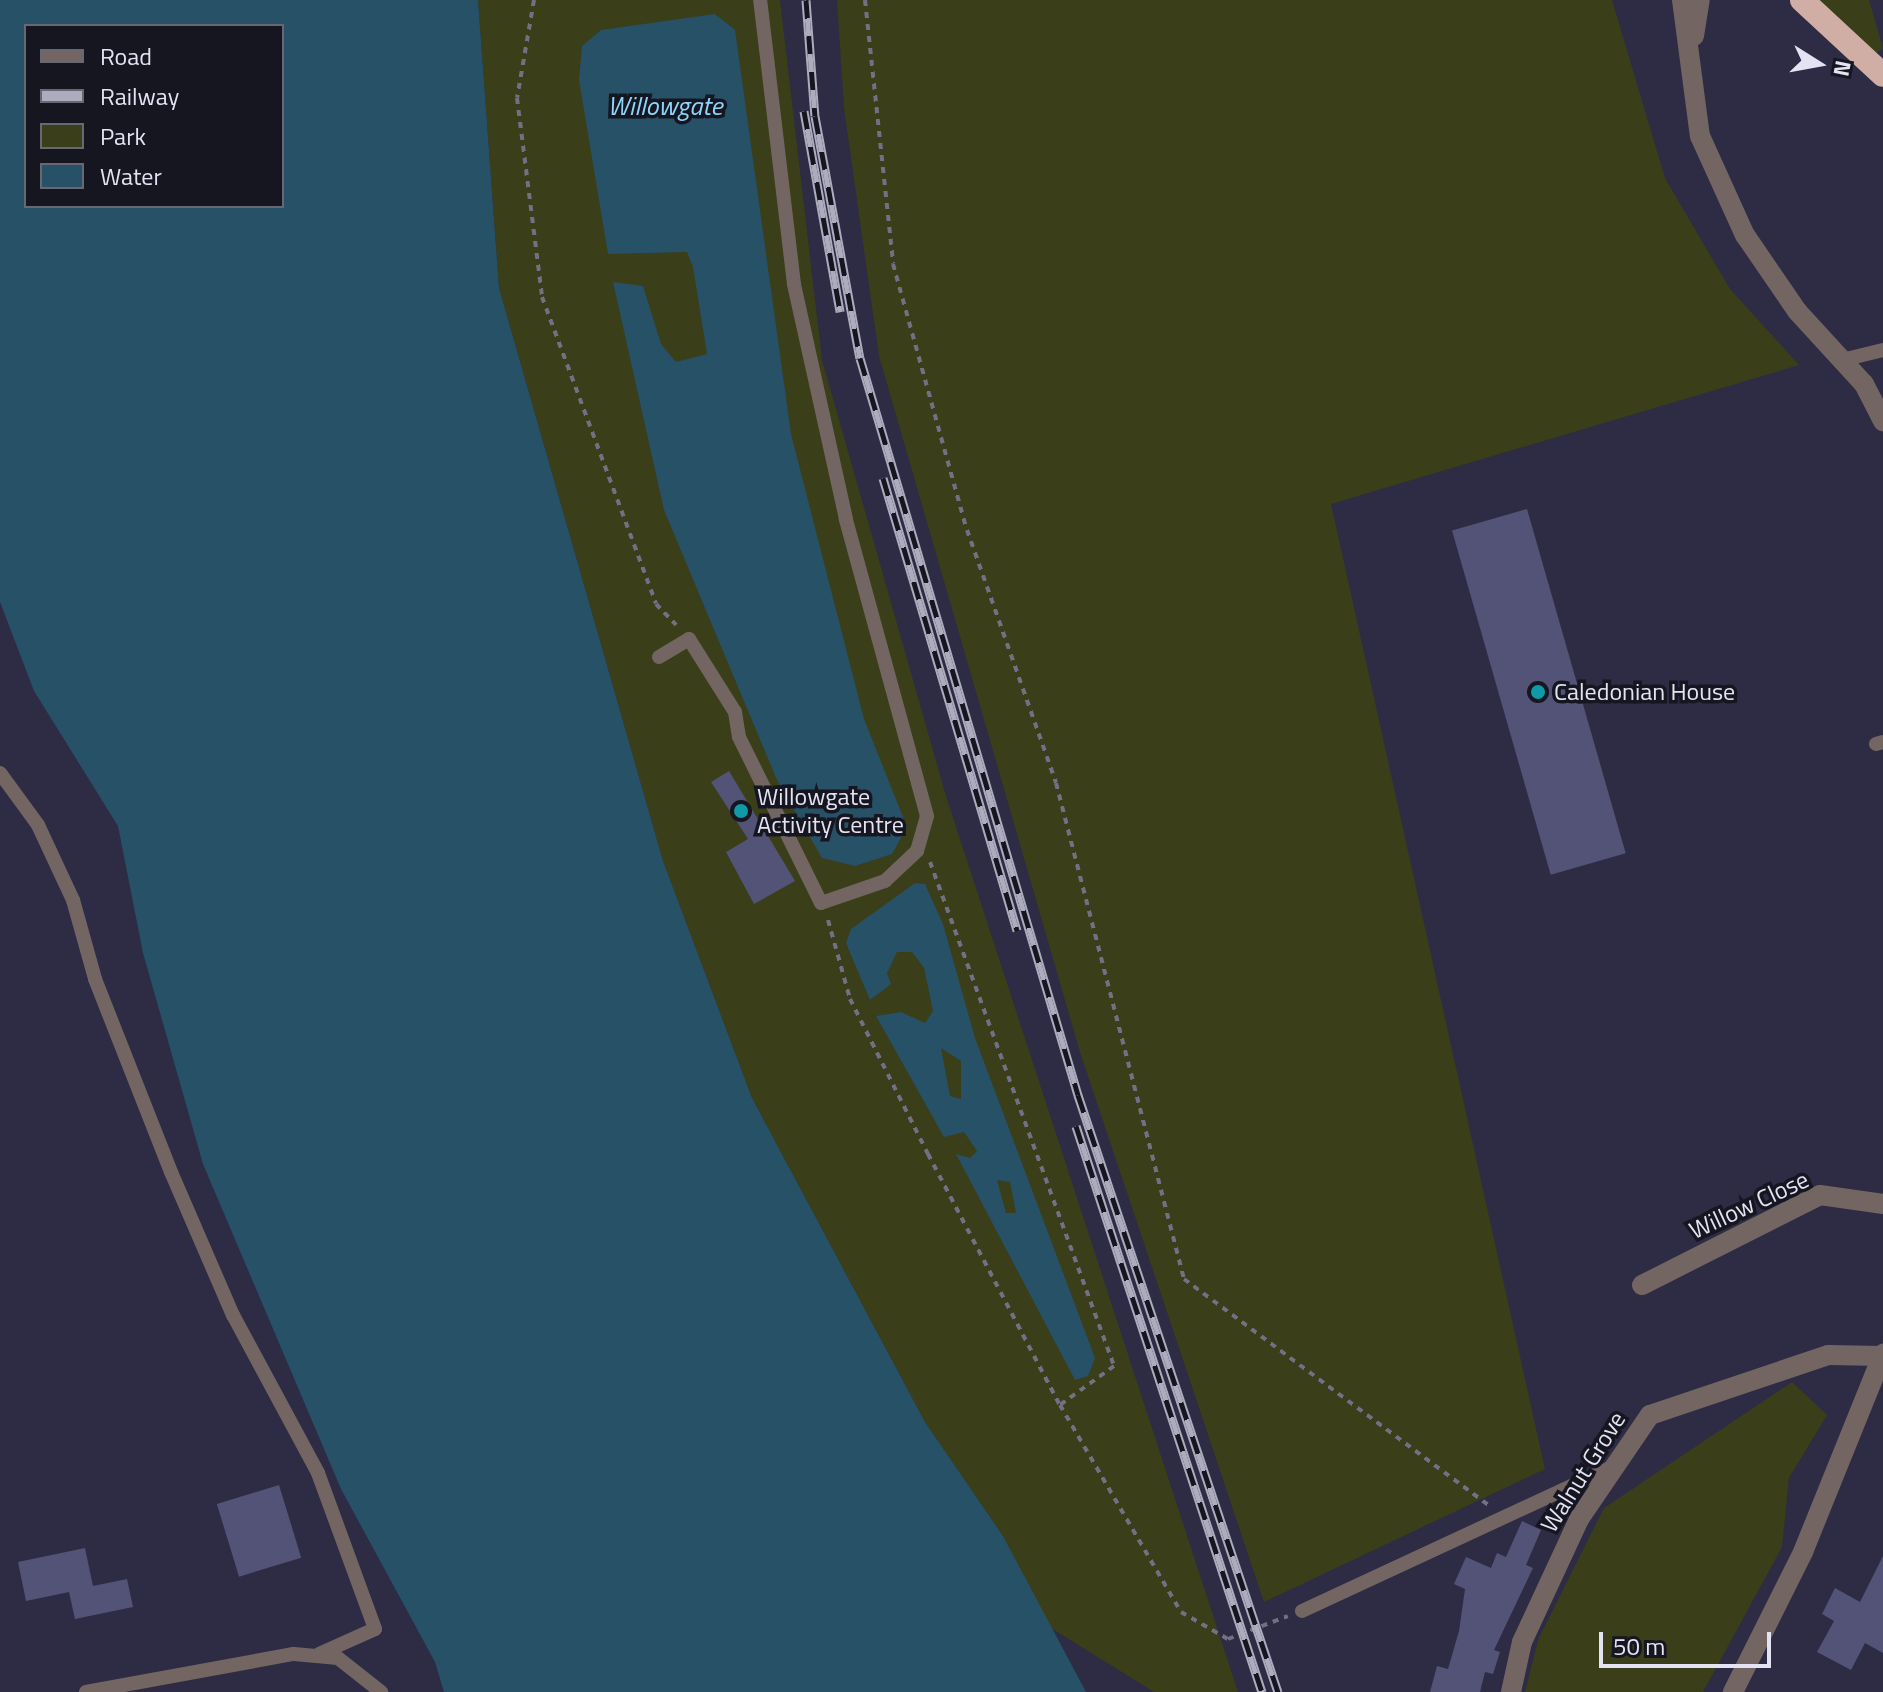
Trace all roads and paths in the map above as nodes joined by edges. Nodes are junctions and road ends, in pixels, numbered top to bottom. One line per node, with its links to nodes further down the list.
1 (534, 0): 14 (path)
2 (760, 0): 17 (lane)
3 (865, 0): 24 (path)
4 (1682, 0): 9 (street)
5 (1700, 0): 9 (street)
6 (1792, 0): 8 (street)
7 (1802, 0): 8 (highway)
8 (1824, 20): 10 (highway)
9 (1694, 72): 12 (street)
10 (1883, 75)
11 (1883, 350): 12 (lane)
12 (1842, 360): 13 (street)
13 (1883, 421)
14 (689, 639): 15 (lane); 18 (lane)
15 (659, 657)
16 (0, 773): 26 (lane)
17 (922, 841): 18 (lane); 22 (path)
18 (821, 903): 22 (path)
19 (1883, 1204): 20 (street, Willow Close)
20 (1642, 1285)
21 (1882, 1355): 23 (street, Walnut Grove); 30 (street)
22 (1060, 1405): 25 (path)
23 (1615, 1465): 24 (lane); 29 (street, Walnut Grove)
24 (1505, 1516): 25 (lane)
25 (1302, 1611)
26 (319, 1654): 27 (lane); 28 (lane)
27 (86, 1692)
28 (381, 1692)
29 (1511, 1692)
30 (1733, 1692)

